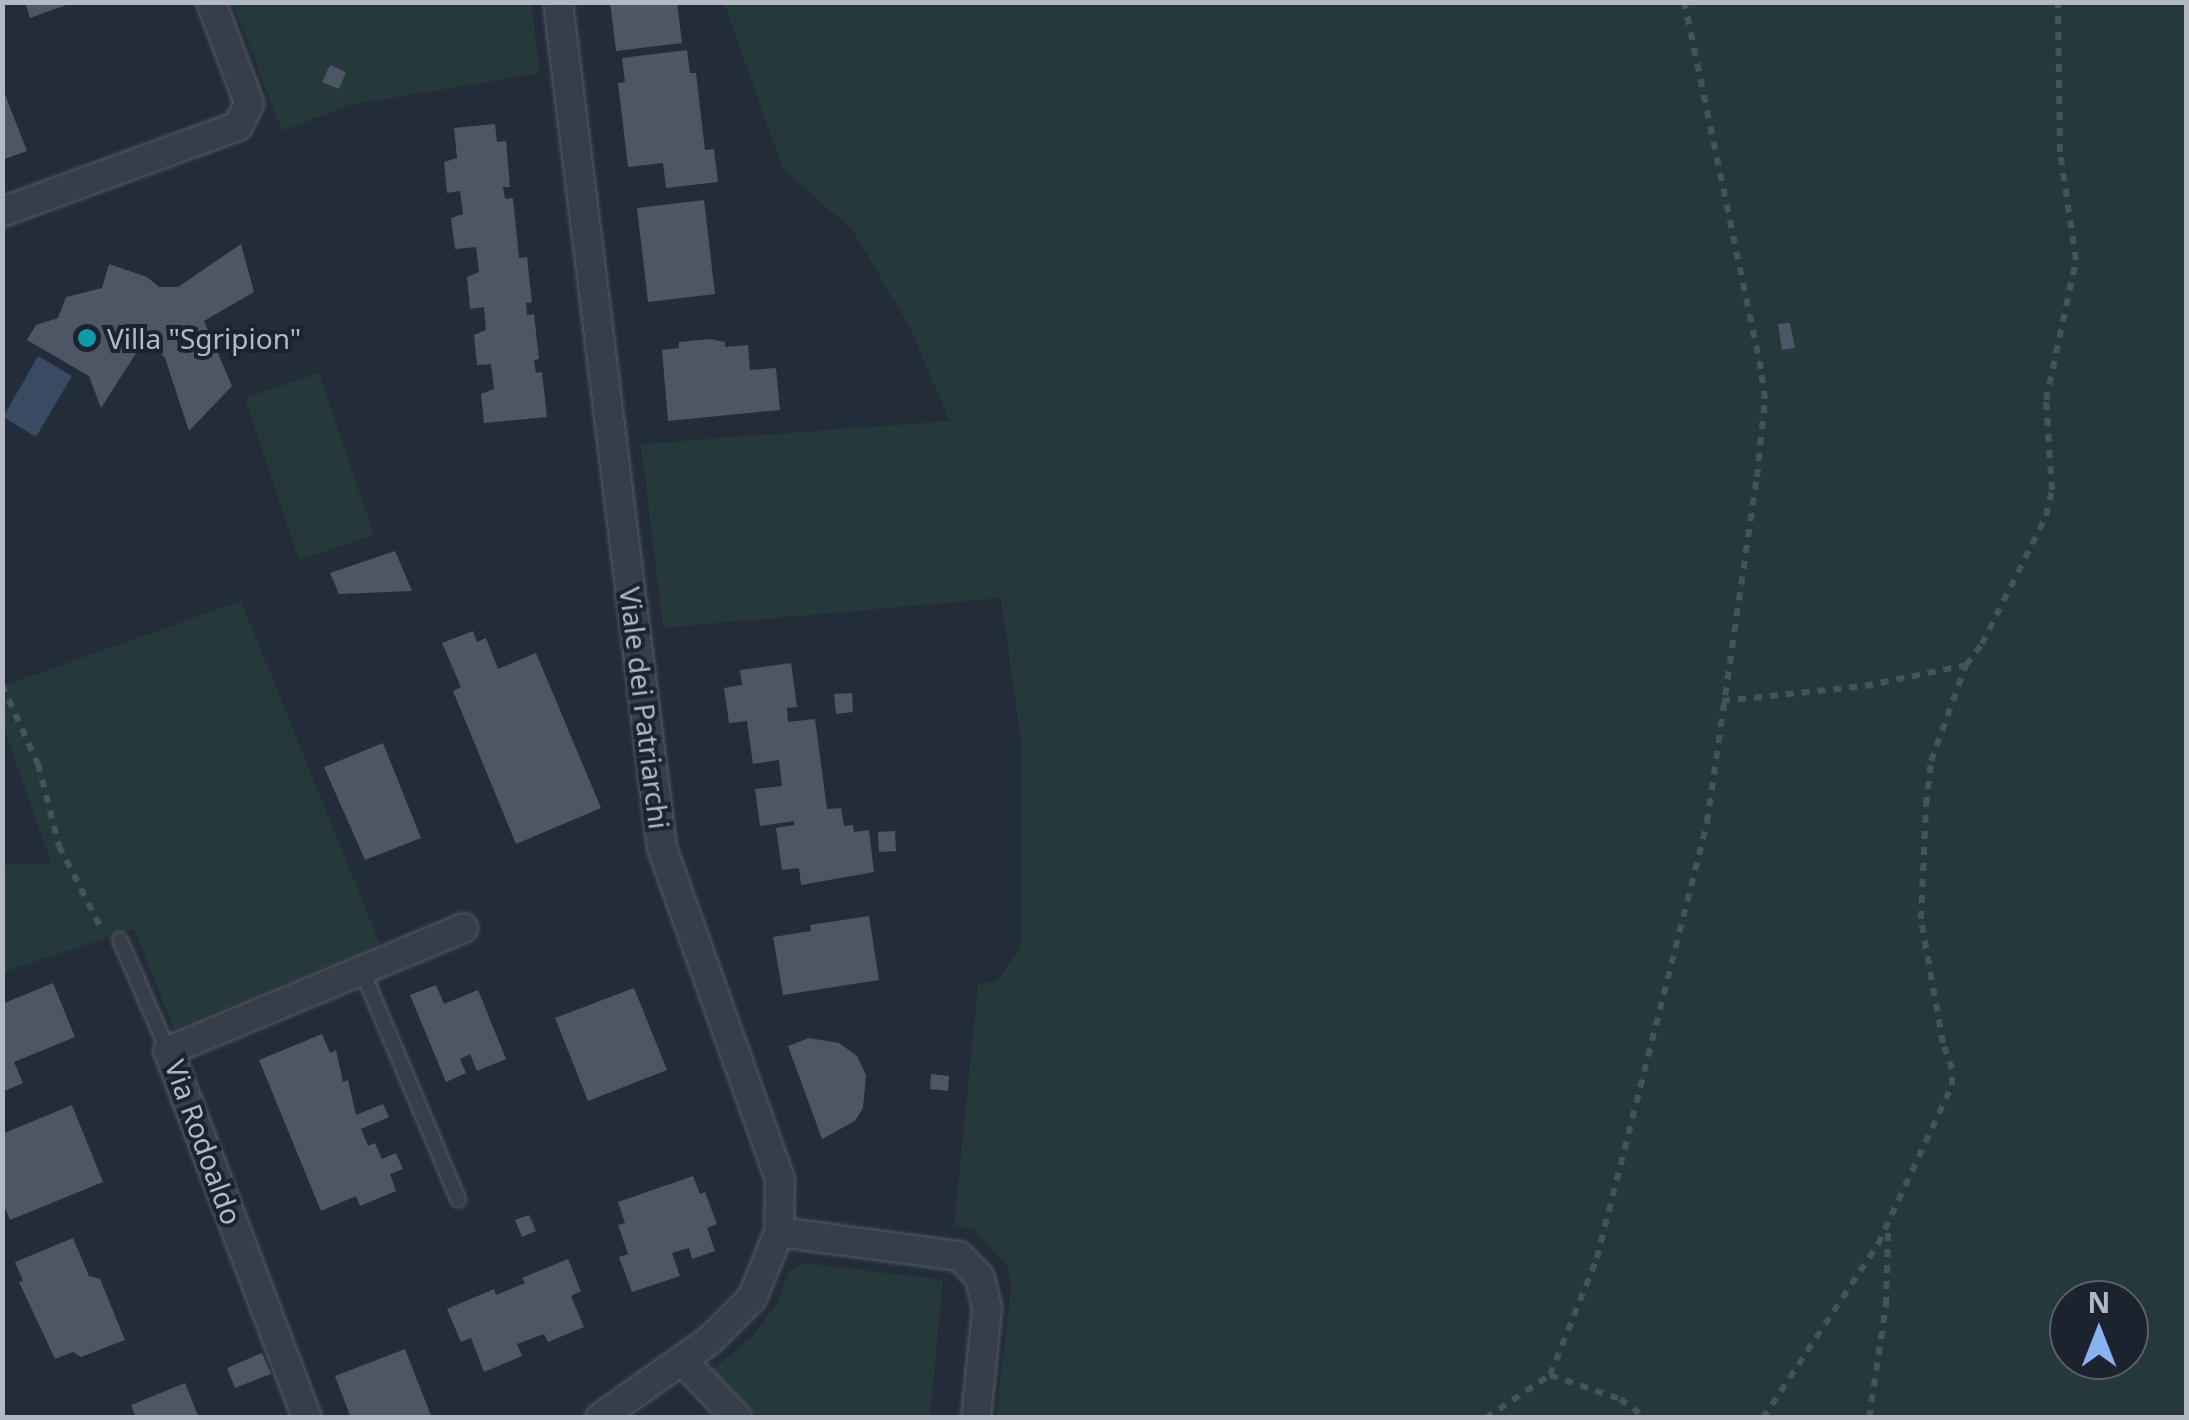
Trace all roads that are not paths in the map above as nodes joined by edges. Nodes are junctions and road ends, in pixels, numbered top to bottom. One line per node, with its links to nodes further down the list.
1 (210, 2): 3 (street)
2 (558, 2): 9 (street, Viale dei Patriarchi)
3 (2, 212)
4 (463, 928): 6 (street, Via Rodoaldo)
5 (120, 940): 7 (lane)
6 (360, 968): 7 (street, Via Rodoaldo); 8 (lane)
7 (168, 1051): 11 (street, Via Rodoaldo)
8 (458, 1200)
9 (779, 1232): 10 (street, Viale dei Patriarchi); 14 (street)
10 (682, 1360): 12 (street, Viale dei Patriarchi); 13 (street)
11 (306, 1418)
12 (600, 1418)
13 (737, 1418)
14 (976, 1418)

